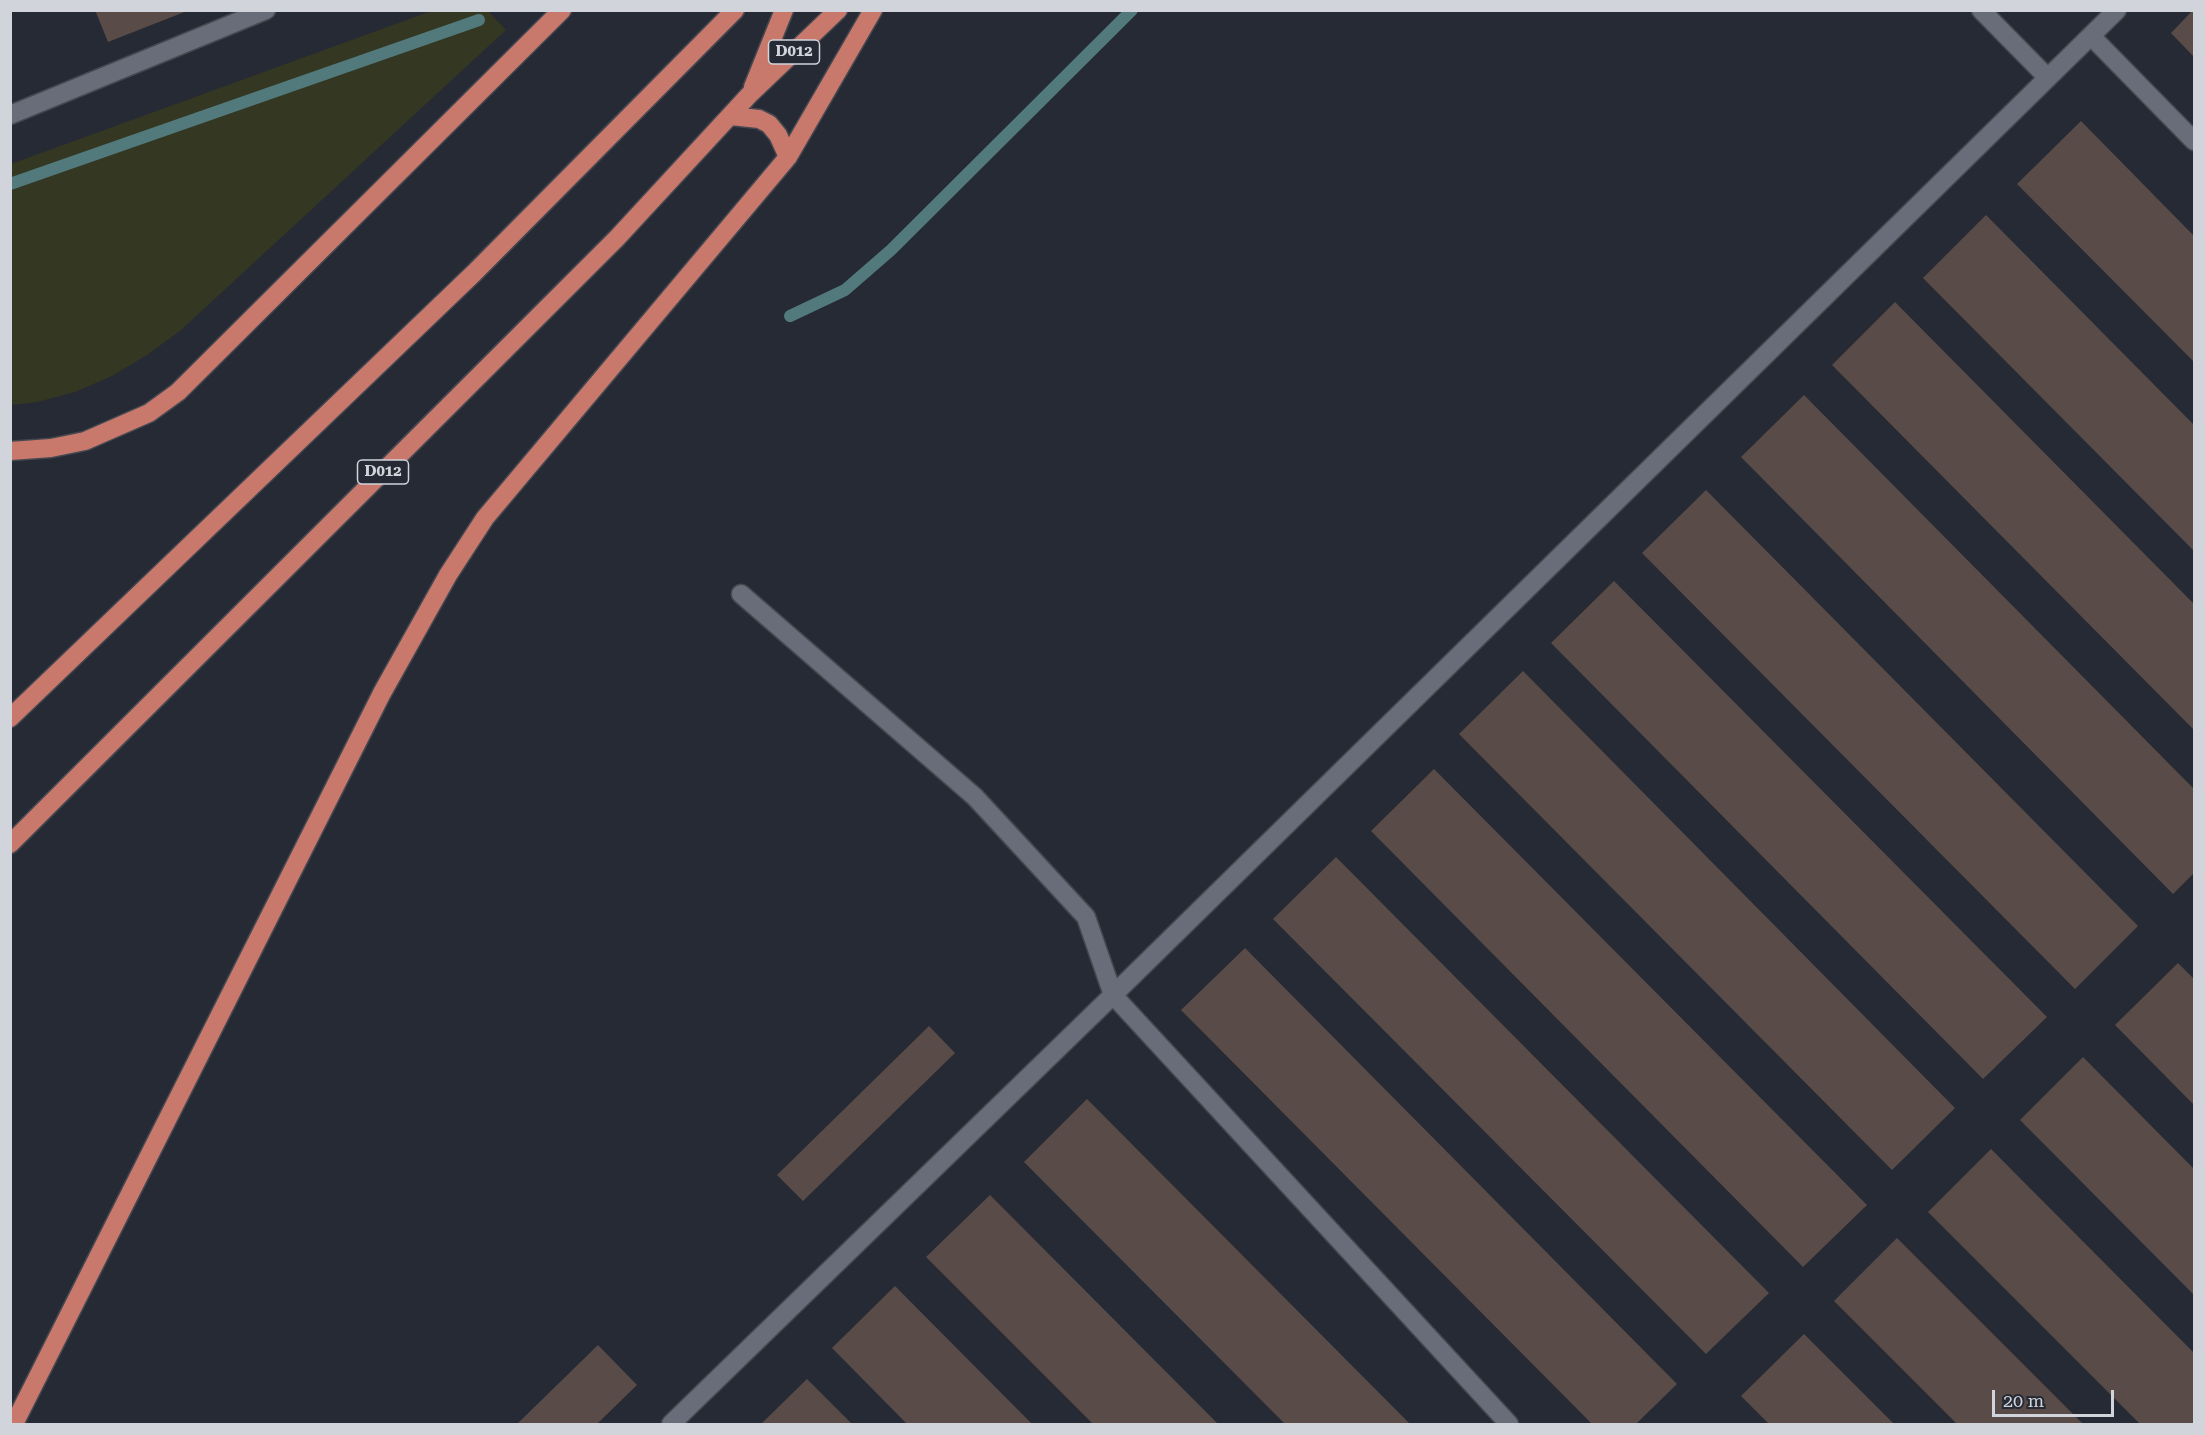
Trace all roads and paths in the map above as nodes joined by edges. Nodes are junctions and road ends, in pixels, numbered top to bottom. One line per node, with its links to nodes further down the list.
1 (266, 10): 12 (street)
2 (562, 10): 16 (highway)
3 (735, 10): 18 (highway)
4 (784, 10): 11 (highway)
5 (838, 10): 11 (highway, D012)
6 (873, 10): 15 (highway)
7 (1981, 10): 10 (street)
8 (2117, 10): 9 (street)
9 (2091, 36): 10 (street); 14 (street)
10 (2048, 78): 20 (street)
11 (750, 94): 13 (highway, D012)
12 (10, 115)
13 (731, 116): 15 (highway); 19 (highway, D012)
14 (2194, 141)
15 (788, 157): 21 (highway)
16 (10, 451)
17 (741, 594): 20 (street)
18 (10, 718)
19 (10, 844)
20 (1113, 995): 22 (street); 23 (street)
21 (14, 1425)
22 (671, 1425)
23 (1509, 1425)

